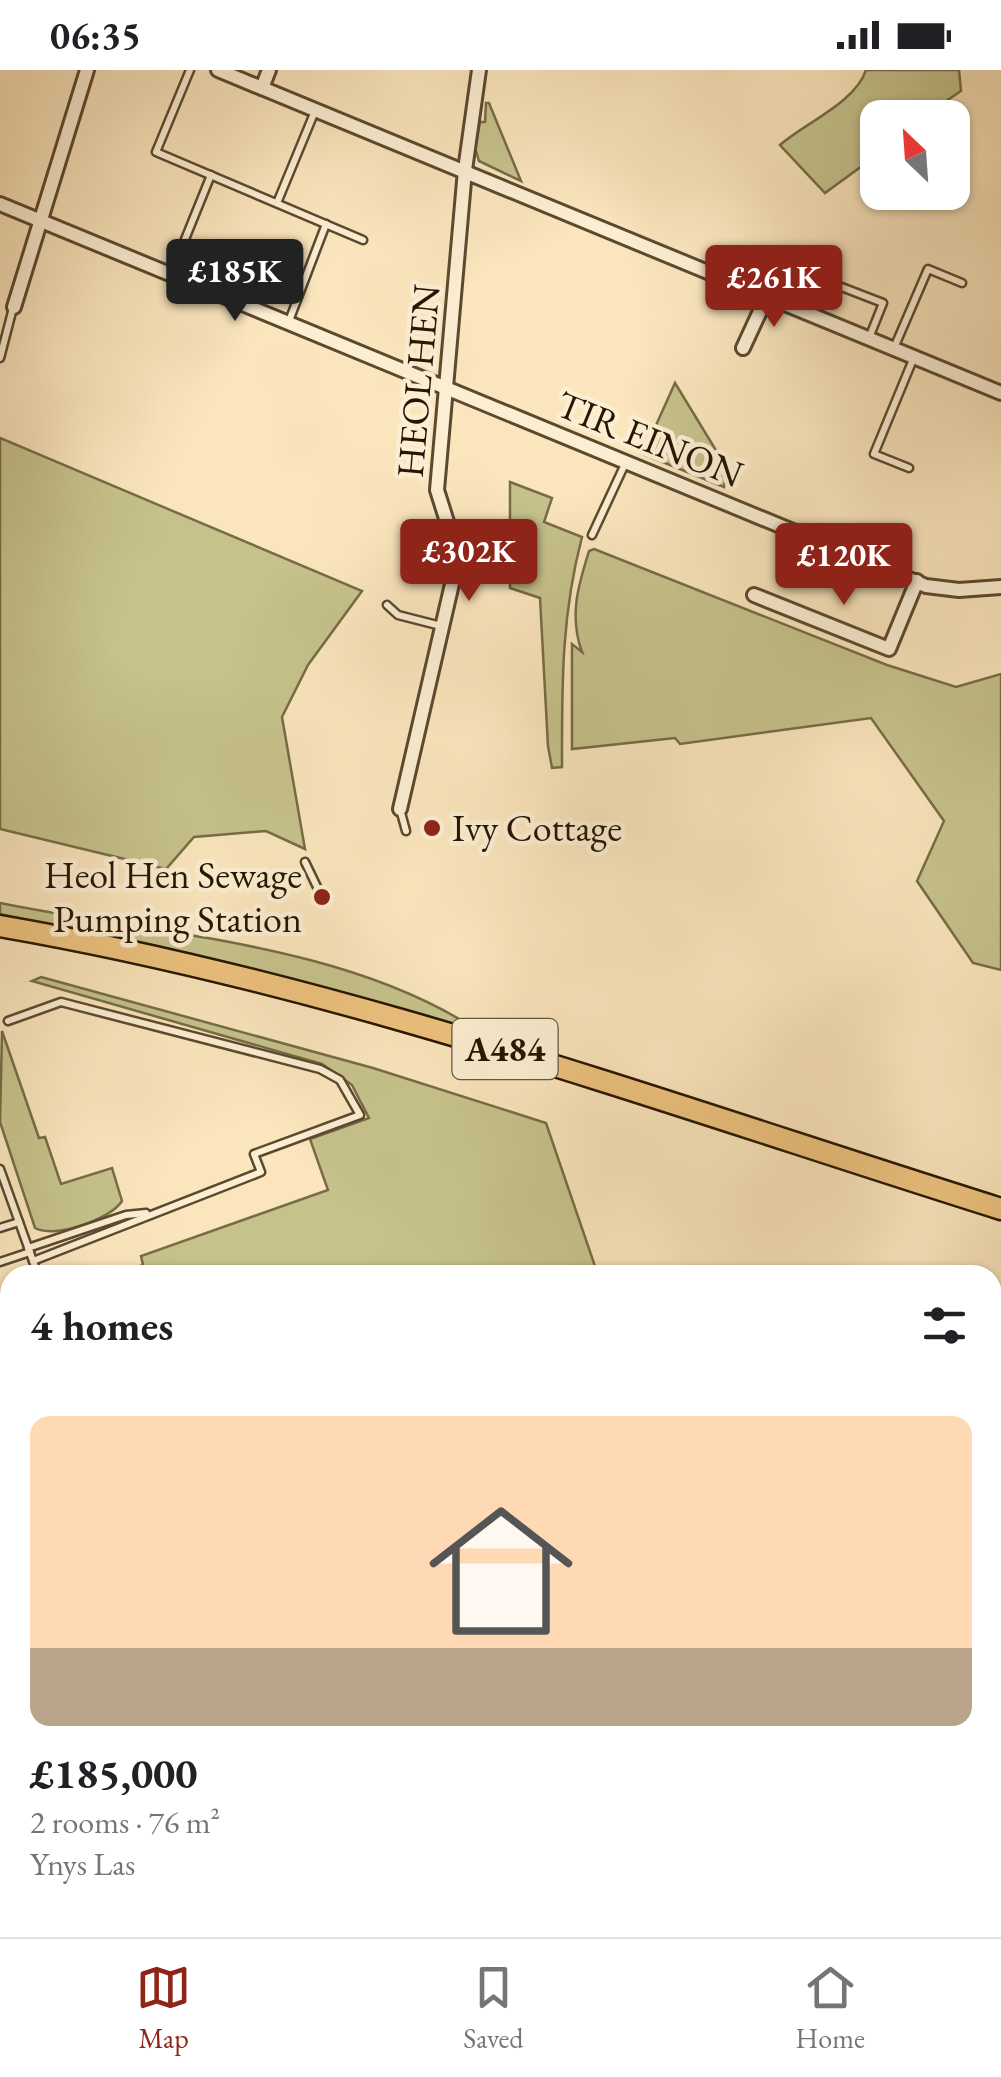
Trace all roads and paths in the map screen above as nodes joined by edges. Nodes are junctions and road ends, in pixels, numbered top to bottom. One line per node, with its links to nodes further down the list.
1 (87, 70): 12 (street)
2 (190, 70): 9 (lane)
3 (218, 70): 6 (street)
4 (270, 70): 6 (street)
5 (479, 70): 8 (street, HEOL HEN)
6 (262, 88): 7 (street)
7 (316, 110): 8 (street); 10 (lane)
8 (465, 170): 17 (street); 26 (street, HEOL HEN)
9 (212, 175): 10 (lane); 15 (lane)
10 (276, 203): 13 (lane)
11 (0, 204): 12 (street, TIR EINON)
12 (39, 219): 15 (street, TIR EINON); 19 (street)
13 (326, 224): 14 (lane); 20 (lane)
14 (363, 240)
15 (171, 274): 20 (street, TIR EINON)
16 (962, 284): 23 (lane)
17 (748, 288): 18 (street); 21 (lane)
18 (767, 296): 21 (street); 22 (street)
19 (14, 307): 25 (lane)
20 (288, 324): 26 (street, TIR EINON)
21 (869, 338): 23 (street)
22 (743, 348)
23 (894, 348): 24 (street)
24 (914, 356): 27 (street); 29 (lane)
25 (0, 358)
26 (448, 391): 28 (street, TIR EINON); 35 (street, HEOL HEN)
27 (1001, 393)
28 (626, 462): 30 (lane); 31 (street, TIR EINON)
29 (909, 468)
30 (592, 536)
31 (917, 581): 32 (street, TIR EINON); 33 (street)
32 (1001, 587)
33 (754, 595)
34 (387, 605): 35 (lane)
35 (442, 626): 36 (street, HEOL HEN)
36 (400, 809): 37 (lane)
37 (406, 831)
38 (305, 862): 39 (lane)
39 (319, 891)
40 (0, 926): 43 (main road, A484)
41 (8, 1021): 44 (lane)
42 (0, 1170): 45 (lane)
43 (1001, 1209)
44 (149, 1213): 47 (lane); 49 (lane)
45 (19, 1222): 46 (lane); 47 (lane)
46 (0, 1228)
47 (29, 1250): 48 (lane); 49 (lane)
48 (0, 1262)
49 (33, 1262): 50 (lane)
50 (34, 1265)

